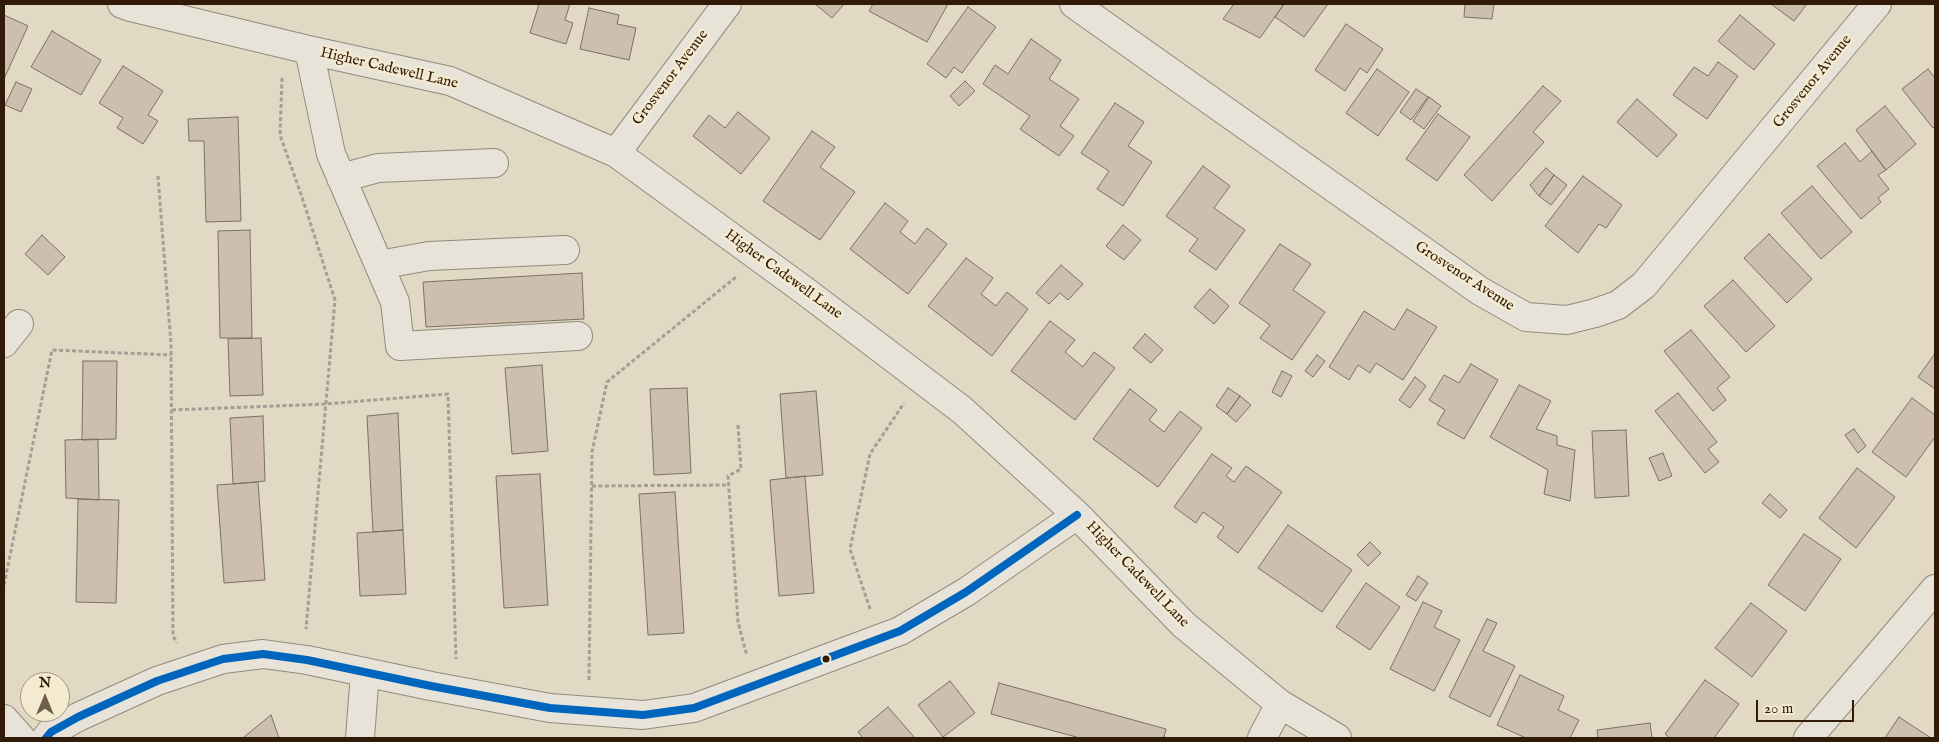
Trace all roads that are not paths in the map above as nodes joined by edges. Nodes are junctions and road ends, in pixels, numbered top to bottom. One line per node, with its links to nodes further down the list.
1 (122, 4): 5 (street, Higher Cadewell Lane)
2 (727, 4): 6 (street, Grosvenor Avenue)
3 (1074, 4): 4 (street, Grosvenor Avenue)
4 (1877, 4)
5 (309, 50): 6 (street, Higher Cadewell Lane); 8 (street)
6 (616, 153): 12 (street, Higher Cadewell Lane)
7 (494, 163): 8 (street)
8 (341, 178): 10 (street)
9 (565, 250): 10 (street)
10 (379, 265): 11 (street)
11 (578, 336)
12 (1077, 515): 14 (street); 15 (street, Higher Cadewell Lane)
13 (1935, 589): 22 (street)
14 (365, 672): 18 (street); 19 (street)
15 (1280, 704): 20 (street); 21 (street, Higher Cadewell Lane)
16 (4, 720): 17 (street)
17 (21, 738)
18 (46, 738)
19 (360, 738)
20 (1262, 738)
21 (1337, 738)
22 (1808, 738)

